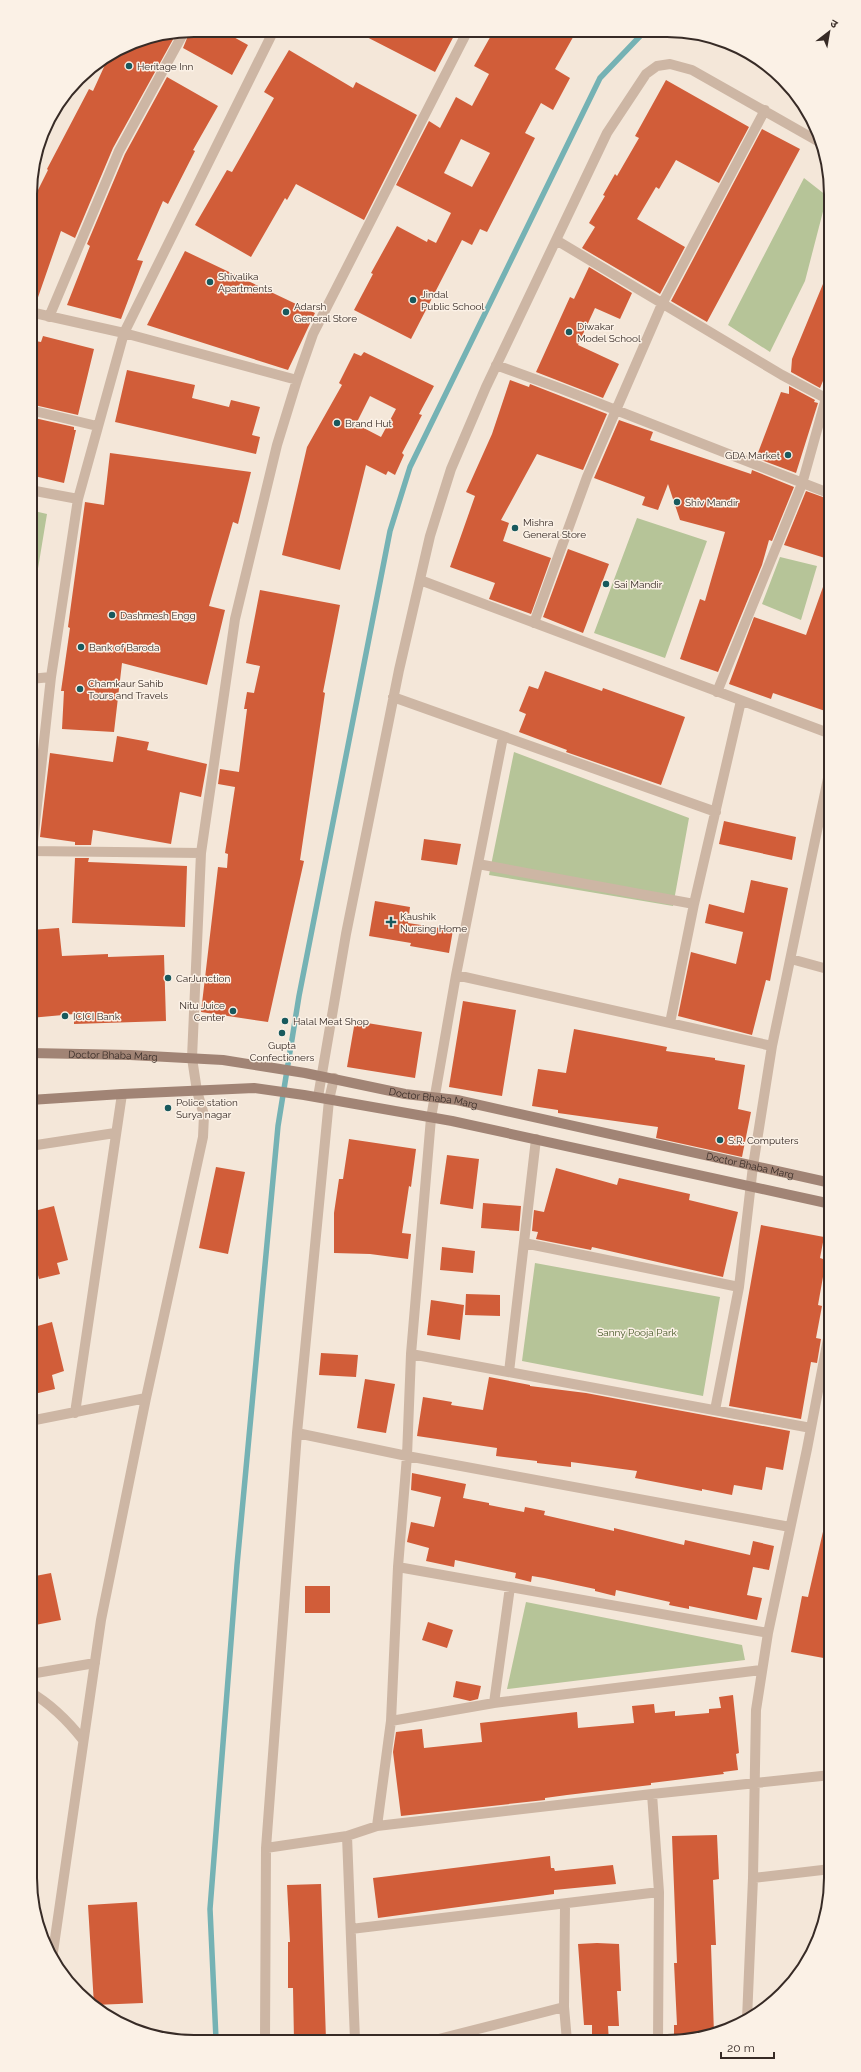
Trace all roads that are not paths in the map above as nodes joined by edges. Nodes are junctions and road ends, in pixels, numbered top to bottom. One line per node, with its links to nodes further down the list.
1 (181, 37): 9 (street)
2 (271, 37): 10 (street)
3 (464, 37): 12 (street)
4 (764, 110): 5 (street); 6 (street); 7 (street)
5 (813, 137)
6 (556, 240): 7 (street); 11 (street)
7 (662, 304): 13 (street); 14 (street)
8 (37, 314): 9 (street)
9 (49, 317): 10 (street)
10 (124, 333): 12 (street); 17 (street)
11 (496, 365): 14 (street); 22 (street)
12 (297, 380): 35 (street)
13 (824, 398)
14 (615, 410): 18 (street); 23 (street)
15 (37, 412): 17 (street)
16 (824, 413): 18 (street)
17 (97, 426): 21 (street)
18 (802, 484): 20 (street); 26 (street)
19 (37, 491): 21 (street)
20 (824, 492)
21 (78, 499): 24 (street)
22 (420, 580): 23 (street); 27 (street)
23 (534, 623): 26 (street)
24 (51, 677): 25 (street); 32 (street)
25 (37, 678)
26 (717, 692): 28 (street)
27 (393, 697): 30 (street); 45 (street)
28 (741, 701): 29 (street); 33 (street)
29 (824, 731)
30 (503, 737): 33 (street); 36 (street)
31 (824, 798): 38 (street)
32 (37, 799)
33 (716, 812): 37 (street)
34 (37, 851): 35 (street)
35 (201, 853): 44 (street)
36 (478, 864): 37 (street); 40 (street)
37 (694, 904): 41 (street)
38 (791, 959): 39 (street); 42 (street)
39 (824, 968)
40 (456, 975): 41 (street); 50 (street)
41 (670, 1023): 42 (street)
42 (772, 1046): 57 (street)
43 (37, 1053): 44 (street, Doctor Bhaba Marg)
44 (192, 1058): 45 (street, Doctor Bhaba Marg); 47 (street)
45 (321, 1077): 46 (street, Doctor Bhaba Marg); 49 (street)
46 (334, 1078): 50 (street, Doctor Bhaba Marg); 52 (street)
47 (197, 1091): 48 (street, Doctor Bhaba Marg); 49 (street, Doctor Bhaba Marg); 66 (street)
48 (122, 1094): 51 (street, Doctor Bhaba Marg); 54 (street)
49 (318, 1097): 52 (street, Doctor Bhaba Marg)
50 (435, 1098): 53 (street); 57 (street, Doctor Bhaba Marg)
51 (37, 1100)
52 (329, 1100): 53 (street, Doctor Bhaba Marg); 71 (street)
53 (431, 1118): 55 (street, Doctor Bhaba Marg); 63 (street)
54 (116, 1133): 56 (street); 68 (street)
55 (536, 1139): 59 (street, Doctor Bhaba Marg); 61 (street)
56 (37, 1145)
57 (753, 1166): 58 (street, Doctor Bhaba Marg); 59 (street)
58 (824, 1181)
59 (751, 1188): 60 (street, Doctor Bhaba Marg); 62 (street)
60 (824, 1203)
61 (524, 1244): 62 (street); 65 (street)
62 (739, 1287): 67 (street)
63 (411, 1354): 65 (street); 72 (street)
64 (824, 1360): 70 (street)
65 (509, 1372): 67 (street)
66 (146, 1398): 68 (street); 77 (street)
67 (715, 1410): 70 (street)
68 (75, 1413): 69 (street)
69 (37, 1420)
70 (811, 1428): 73 (street)
71 (298, 1433): 72 (street); 89 (street)
72 (407, 1456): 73 (street); 74 (street)
73 (790, 1527): 76 (street)
74 (398, 1567): 75 (street); 82 (street)
75 (510, 1587): 76 (street); 81 (street)
76 (768, 1633): 78 (street)
77 (95, 1663): 79 (street); 83 (street)
78 (761, 1670): 81 (street); 85 (street)
79 (37, 1673)
80 (37, 1697): 83 (street)
81 (494, 1704): 82 (street)
82 (390, 1720): 87 (street)
83 (83, 1740): 95 (street)
84 (824, 1776): 85 (street)
85 (755, 1784): 86 (street); 91 (street)
86 (652, 1794): 87 (street); 92 (street)
87 (378, 1826): 88 (street)
88 (347, 1836): 89 (street); 94 (street)
89 (266, 1848): 98 (street)
90 (824, 1870): 91 (street)
91 (753, 1878): 97 (street)
92 (659, 1892): 93 (street); 102 (street)
93 (565, 1904): 94 (street); 96 (street)
94 (351, 1929): 99 (street)
95 (54, 1948)
96 (564, 2007): 100 (street); 101 (street)
97 (747, 2012)
98 (265, 2035)
99 (355, 2035)
100 (451, 2035)
101 (566, 2035)
102 (658, 2035)

